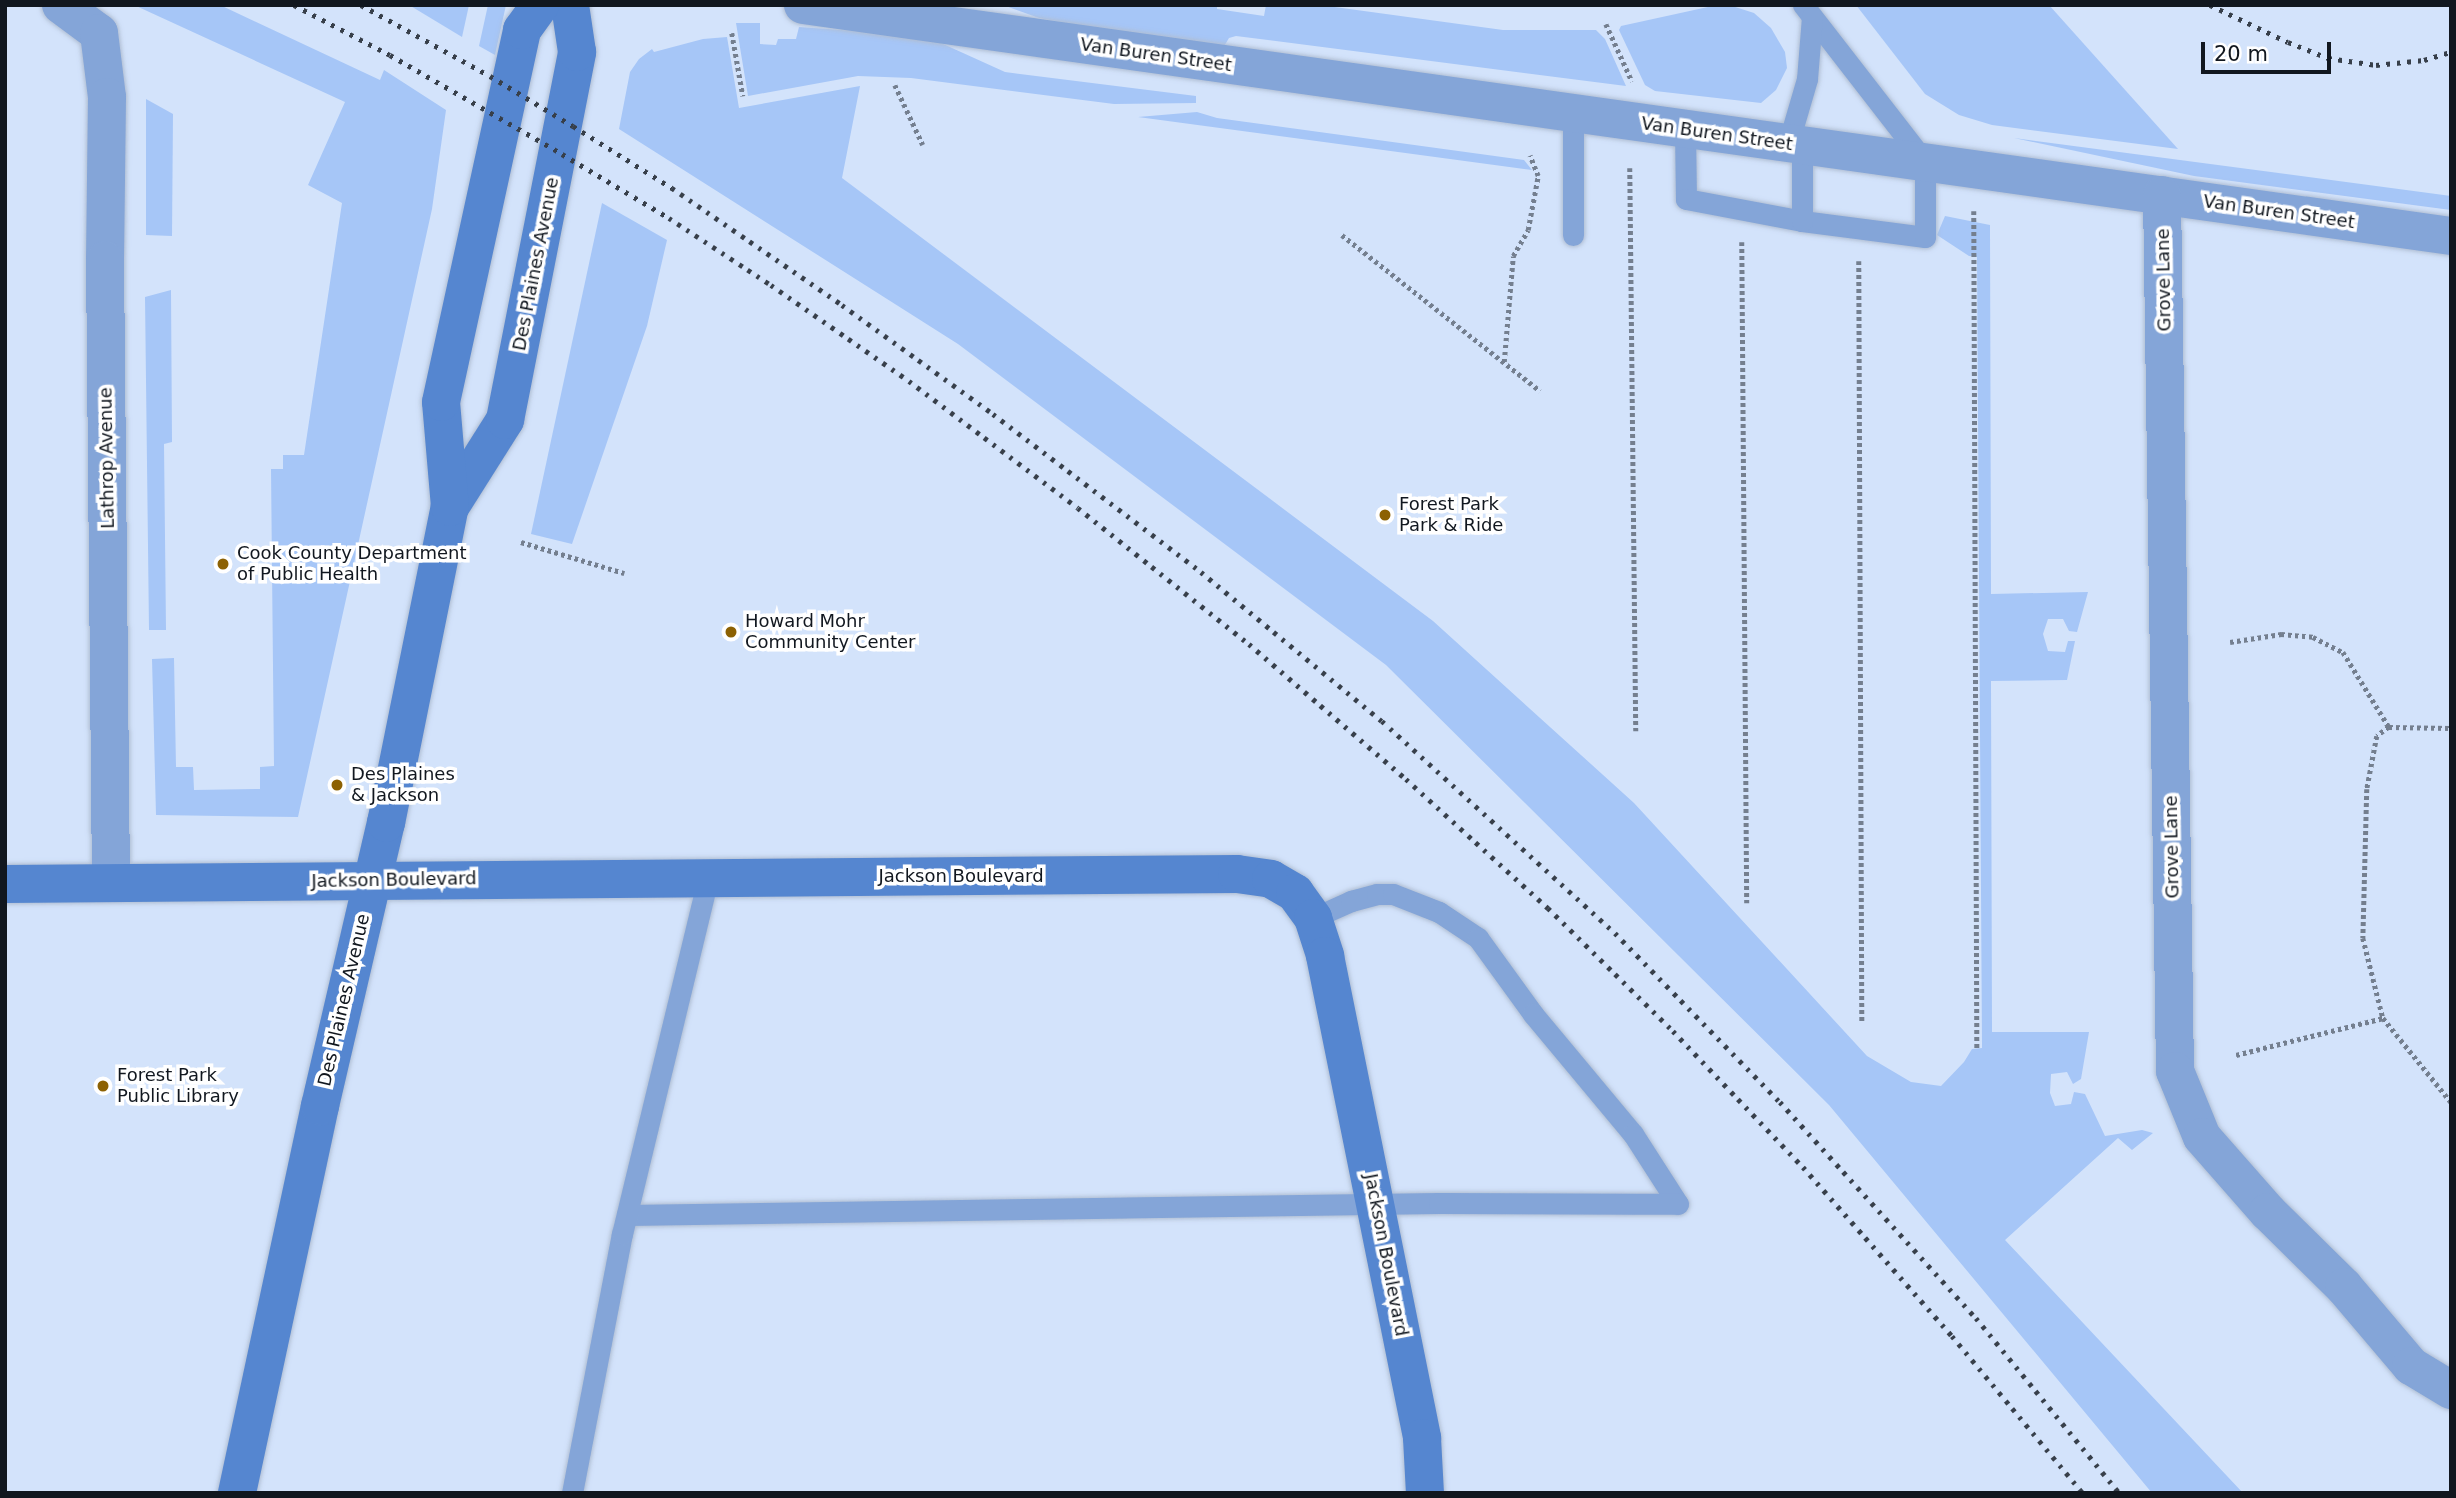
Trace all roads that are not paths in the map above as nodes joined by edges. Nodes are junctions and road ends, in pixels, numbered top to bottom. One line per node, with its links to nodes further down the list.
1 (61, 5): 18 (street, Lathrop Avenue)
2 (540, 5): 15 (main road, Des Plaines Avenue)
3 (570, 5): 15 (main road, Des Plaines Avenue)
4 (803, 5): 6 (street, Van Buren Street)
5 (1807, 11): 9 (lane); 10 (lane)
6 (977, 18): 7 (street, Van Buren Street)
7 (1573, 113): 8 (street, Van Buren Street); 13 (lane)
8 (1685, 129): 9 (street, Van Buren Street); 12 (lane)
9 (1795, 145): 10 (street, Van Buren Street); 12 (lane)
10 (1924, 162): 11 (street, Van Buren Street); 12 (lane)
11 (2162, 195): 14 (street, Van Buren Street); 23 (street, Grove Lane)
12 (1802, 221)
13 (1573, 236)
14 (2451, 236)
15 (450, 507): 17 (main road, Des Plaines Avenue)
16 (708, 878): 17 (main road, Jackson Boulevard); 20 (main road, Jackson Boulevard); 22 (lane)
17 (372, 880): 18 (main road, Jackson Boulevard); 24 (main road, Des Plaines Avenue)
18 (111, 883): 19 (main road, Jackson Boulevard)
19 (5, 884)
20 (1313, 918): 21 (main road, Jackson Boulevard); 21 (lane)
21 (1377, 1205): 22 (lane); 26 (main road, Jackson Boulevard)
22 (627, 1215): 25 (lane)
23 (2451, 1390)
24 (237, 1493)
25 (572, 1493)
26 (1425, 1493)

